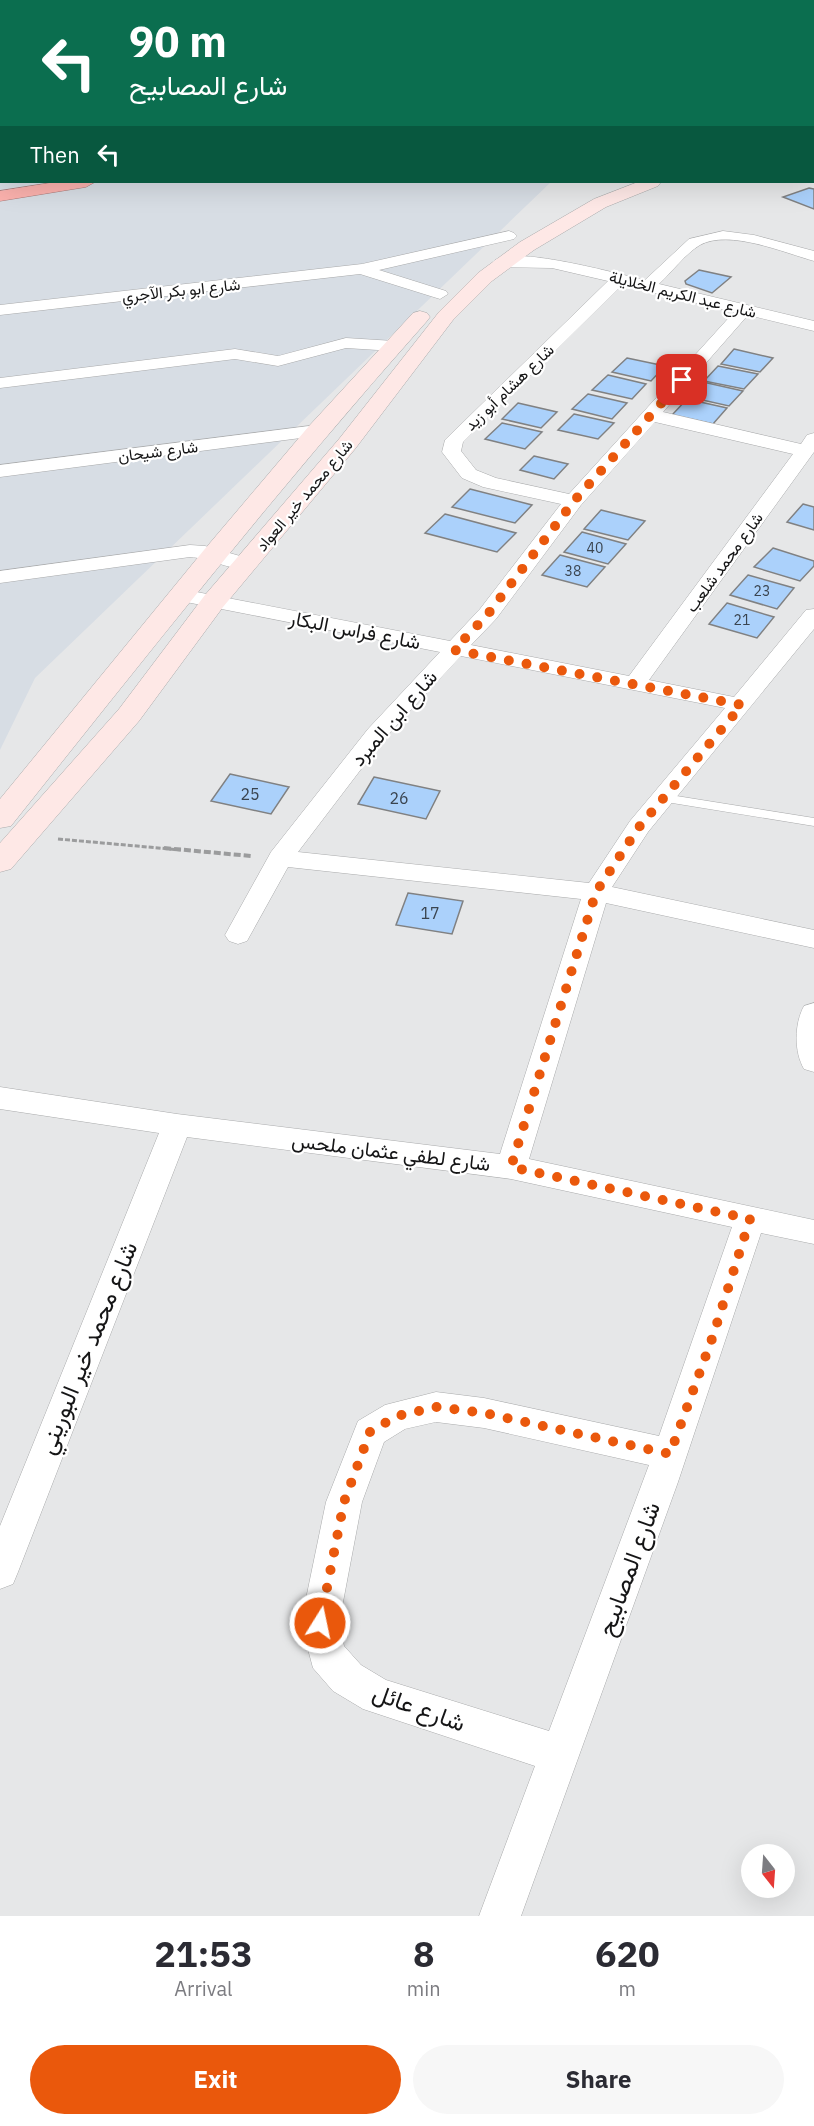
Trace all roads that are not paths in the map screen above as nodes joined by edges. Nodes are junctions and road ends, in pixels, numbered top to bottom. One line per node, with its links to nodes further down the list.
1 (80, 183): 4 (highway)
2 (625, 183): 5 (street, شارع محمد خير العواد)
3 (650, 183): 5 (street, شارع محمد خير العواد)
4 (0, 196)
5 (518, 241): 7 (street, شارع محمد خير العواد); 8 (street, شارع عبد الكريم الخلايلة); 9 (street, شارع ابو بكر الآجري); 12 (street, شارع محمد خير العواد)
6 (814, 256): 11 (street)
7 (501, 262): 8 (street, شارع عبد الكريم الخلايلة); 24 (street, شارع محمد خير العواد)
8 (552, 263): 10 (street, شارع عبد الكريم الخلايلة)
9 (362, 269): 12 (street, شارع ابو بكر الآجري); 14 (street, شارع ابو بكر الآجري)
10 (620, 278): 11 (street, شارع عبد الكريم الخلايلة); 22 (street, شارع هشام أبو زيد)
11 (648, 286): 13 (street, شارع عبد الكريم الخلايلة)
12 (440, 294): 16 (street, شارع محمد خير العواد)
13 (745, 309): 15 (street, شارع عبد الكريم الخلايلة); 18 (street, شارع ابن المبرد)
14 (0, 310)
15 (814, 326)
16 (394, 346): 17 (street); 19 (street, شارع محمد خير العواد)
17 (0, 383)
18 (650, 416): 20 (street); 22 (street, شارع ابن المبرد)
19 (317, 431): 21 (street, شارع شيحان); 23 (street, شارع محمد خير العواد)
20 (810, 445): 30 (street, شارع محمد شلعب)
21 (0, 471)
22 (574, 501): 29 (street, شارع ابن المبرد)
23 (213, 555): 24 (street); 25 (street); 26 (street, شارع محمد خير العواد)
24 (247, 564): 27 (street, شارع محمد خير العواد)
25 (0, 577)
26 (181, 595): 27 (street, شارع فراس البكار); 33 (street, شارع محمد خير العواد)
27 (214, 601): 29 (street, شارع فراس البكار); 35 (street, شارع محمد خير العواد)
28 (814, 615): 31 (street)
29 (454, 650): 30 (street, شارع فراس البكار); 36 (street, شارع ابن المبرد)
30 (635, 684): 31 (street, شارع فراس البكار)
31 (742, 705): 32 (street)
32 (664, 798): 34 (lane); 37 (street)
33 (0, 819)
34 (814, 822)
35 (2, 856)
36 (280, 858): 37 (street); 38 (street, شارع ابن المبرد)
37 (596, 892): 39 (street); 44 (street)
38 (238, 935)
39 (814, 939)
40 (814, 1013): 41 (street)
41 (814, 1062)
42 (0, 1098): 43 (street, شارع لطفي عثمان ملحس)
43 (177, 1125): 44 (street, شارع لطفي عثمان ملحس); 48 (street, شارع محمد خير البوريني)
44 (511, 1167): 45 (street, شارع لطفي عثمان ملحس)
45 (750, 1219): 46 (street, شارع لطفي عثمان ملحس); 47 (street, شارع المصابيح)
46 (814, 1232)
47 (670, 1454): 49 (street, شارع المصابيح); 49 (street, شارع عائل)
48 (0, 1572)
49 (558, 1754): 50 (street, شارع المصابيح)
50 (500, 1916)

